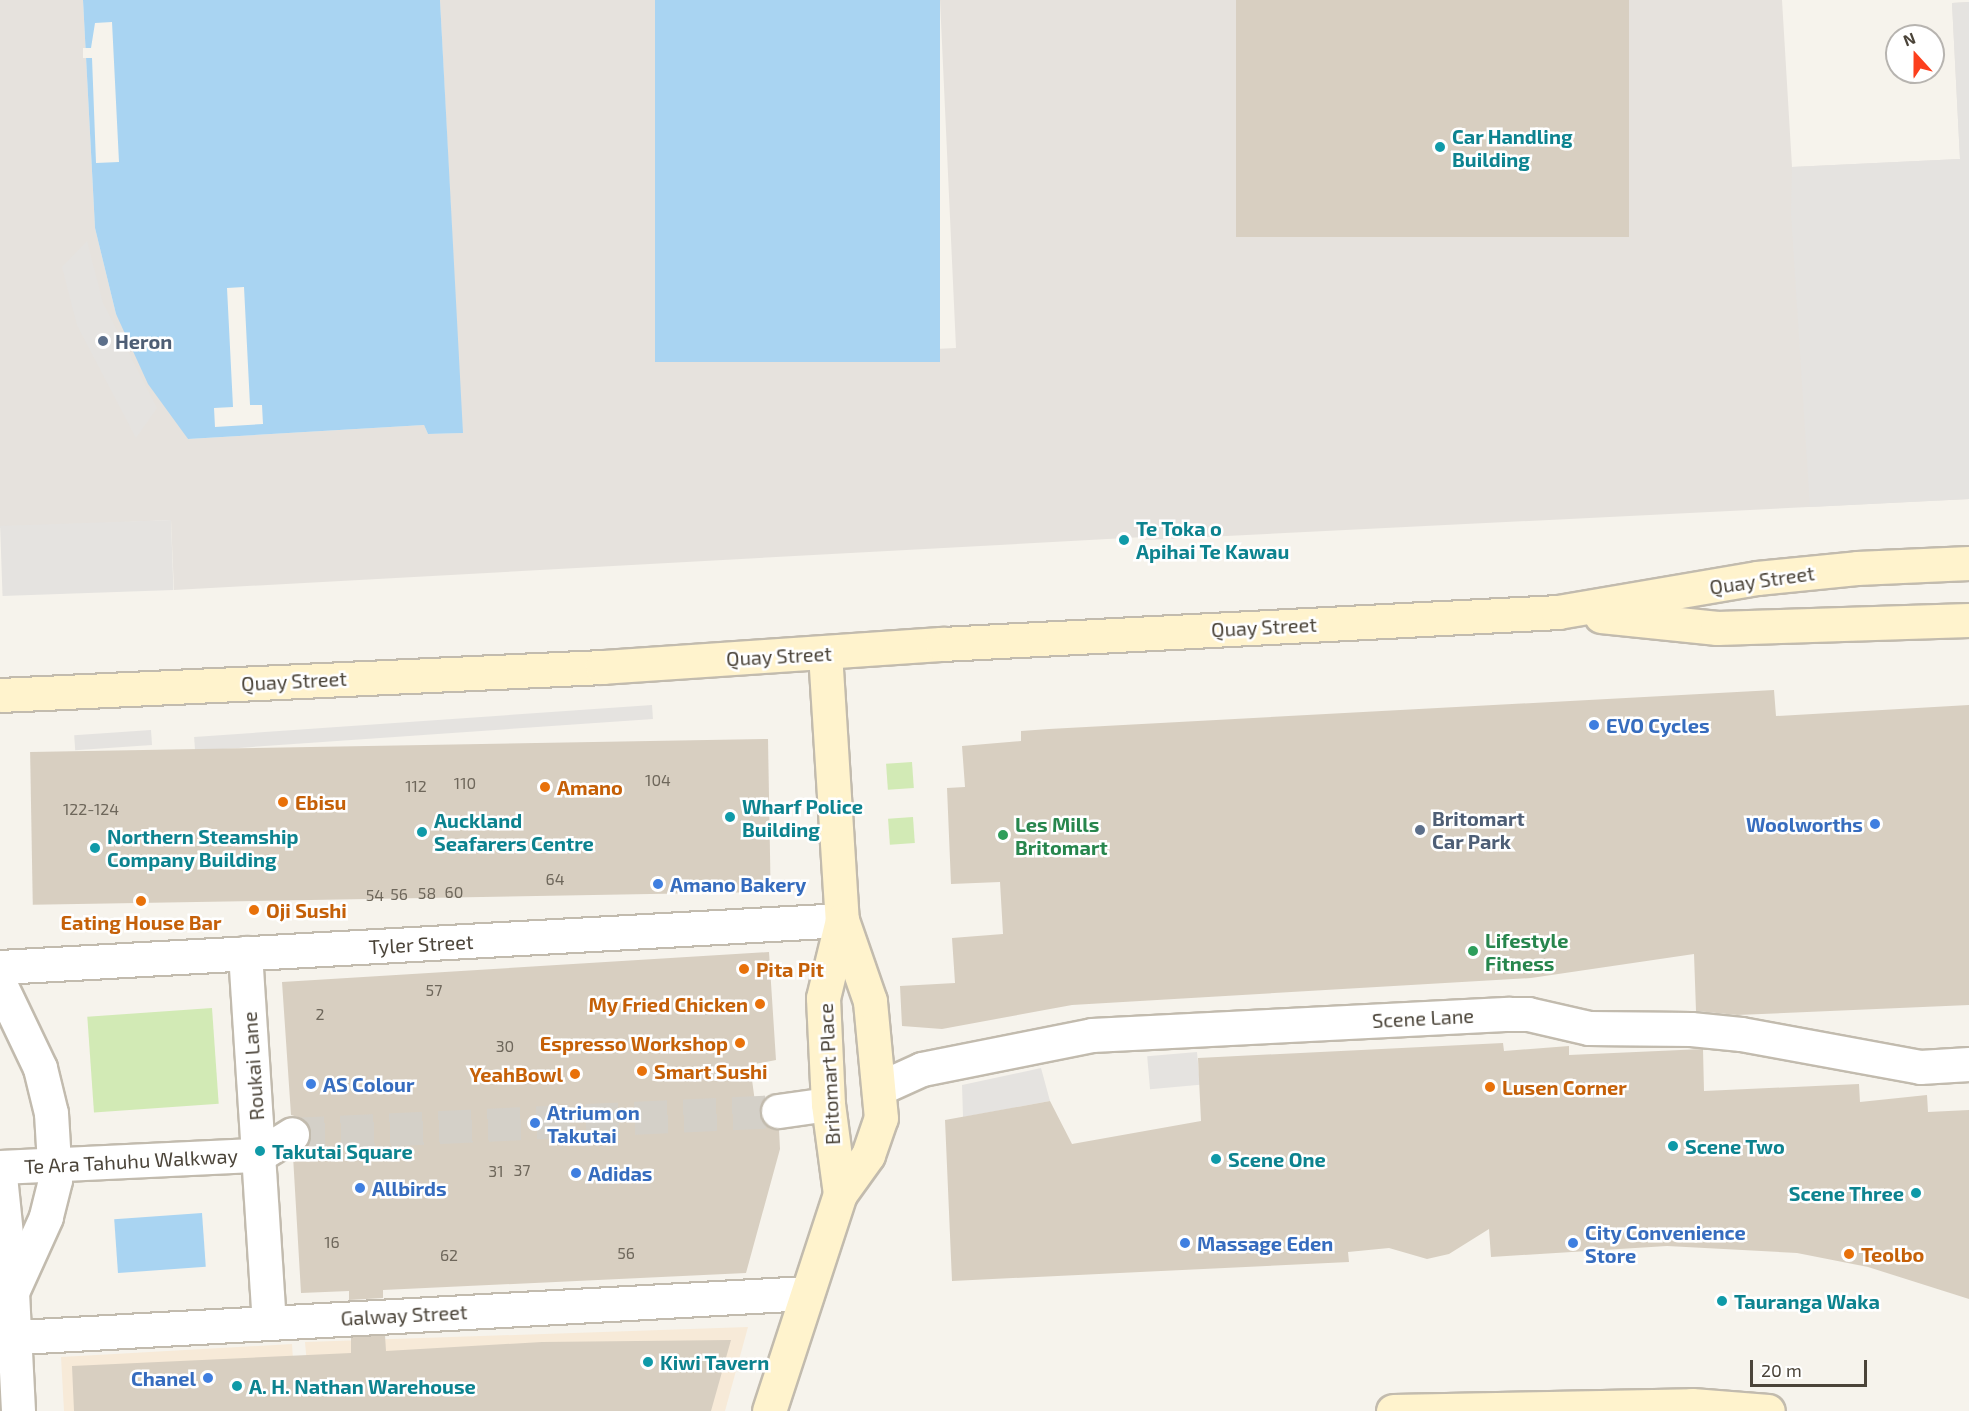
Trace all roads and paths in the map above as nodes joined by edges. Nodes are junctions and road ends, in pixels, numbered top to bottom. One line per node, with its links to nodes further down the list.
1 (1969, 563): 2 (main road, Quay Street)
2 (1558, 612): 3 (main road, Quay Street); 4 (main road, Quay Street)
3 (1969, 620)
4 (825, 653): 5 (main road, Quay Street); 6 (main road, Britomart Place)
5 (0, 695)
6 (842, 920): 7 (street, Tyler Street); 11 (main road, Britomart Place); 12 (main road, Britomart Place)
7 (245, 953): 8 (street, Tyler Street); 15 (street, Roukai Lane)
8 (0, 967)
9 (0, 984): 16 (street)
10 (1969, 1064): 11 (street, Scene Lane)
11 (880, 1088): 19 (main road, Britomart Place)
12 (828, 1104): 13 (street); 19 (main road, Britomart Place)
13 (778, 1111)
14 (292, 1134): 15 (street, Te Ara Tahuhu Walkway)
15 (259, 1155): 16 (street, Te Ara Tahuhu Walkway); 22 (street, Roukai Lane)
16 (54, 1166): 17 (street, Te Ara Tahuhu Walkway); 20 (street)
17 (0, 1167)
18 (0, 1176): 20 (street)
19 (840, 1194): 21 (main road, Britomart Place)
20 (12, 1292): 23 (street)
21 (807, 1293): 22 (street, Galway Street); 26 (main road, Britomart Place)
22 (269, 1322): 23 (street, Galway Street)
23 (7, 1338): 25 (street)
24 (1483, 1410): 27 (main road); 28 (main road)
25 (18, 1411)
26 (770, 1411)
27 (1393, 1411)
28 (1768, 1411)

